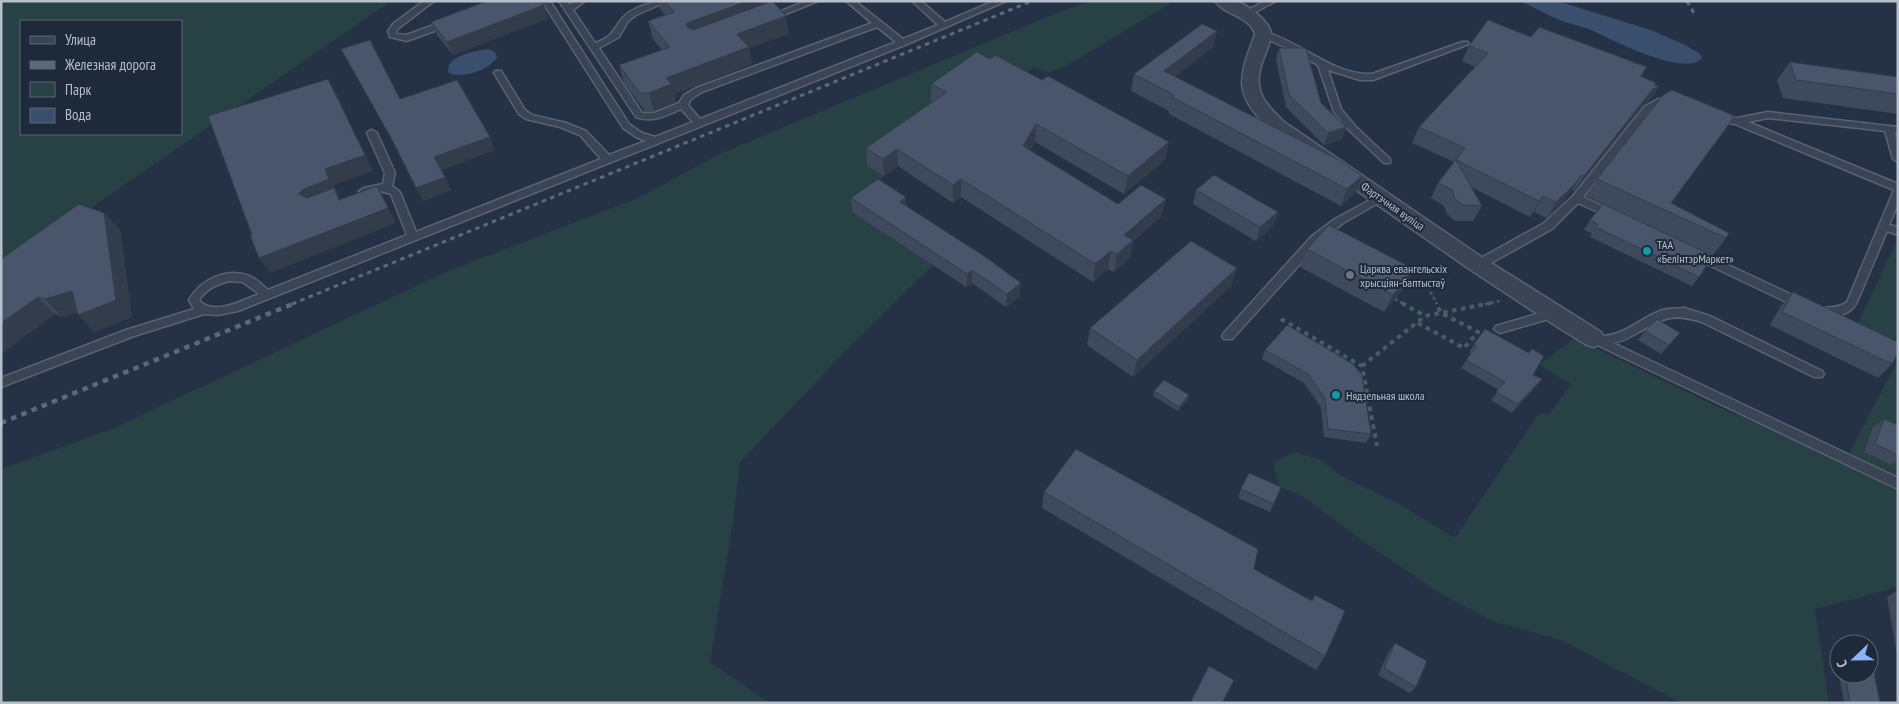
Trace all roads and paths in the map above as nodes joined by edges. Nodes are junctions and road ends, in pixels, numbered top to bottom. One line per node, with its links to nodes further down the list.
1 (430, 1): 14 (lane)
2 (546, 1): 31 (lane)
3 (563, 1): 12 (lane)
4 (581, 1): 12 (lane)
5 (664, 1): 21 (lane)
6 (814, 1): 15 (lane)
7 (850, 1): 16 (lane)
8 (916, 1): 17 (lane)
9 (1002, 1): 17 (lane)
10 (1222, 1): 13 (street)
11 (1272, 1): 13 (lane)
12 (568, 10): 21 (lane)
13 (1245, 14): 18 (street)
14 (457, 19)
15 (760, 21)
16 (878, 24): 19 (lane); 25 (lane)
17 (944, 26): 19 (lane)
18 (1263, 34): 22 (lane); 39 (street, Фартэчная вуліца)
19 (902, 43): 28 (lane)
20 (1465, 44): 22 (lane)
21 (593, 47): 25 (lane)
22 (1321, 62): 34 (lane)
23 (498, 73): 33 (lane)
24 (1678, 103): 40 (lane)
25 (683, 105): 28 (lane)
26 (1706, 114): 27 (lane)
27 (1737, 121): 29 (lane); 36 (lane)
28 (699, 124): 31 (lane)
29 (1894, 129): 32 (lane)
30 (372, 133): 35 (lane)
31 (655, 141): 33 (lane)
32 (1898, 159)
33 (608, 160): 44 (lane)
34 (1387, 160)
35 (386, 188): 38 (lane); 44 (lane)
36 (1898, 188)
37 (1898, 192): 42 (lane)
38 (358, 194)
39 (1380, 196): 46 (street, Фартэчная вуліца); 58 (lane)
40 (1577, 198): 41 (lane); 46 (lane)
41 (1622, 219)
42 (1885, 227): 43 (lane); 45 (lane)
43 (1898, 231)
44 (412, 236): 48 (lane)
45 (1685, 249)
46 (1478, 265): 49 (street, Фартэчная вуліца)
47 (1425, 281): 53 (path)
48 (266, 294): 51 (lane); 51 (lane)
49 (1523, 294): 52 (street, Фартэчная вуліца); 53 (path)
50 (1395, 299): 54 (path)
51 (204, 310): 62 (lane)
52 (1550, 312): 57 (lane); 59 (street, Фартэчная вуліца)
53 (1441, 313): 54 (path); 56 (path)
54 (1425, 316): 56 (path)
55 (1281, 319): 60 (path)
56 (1418, 323): 60 (path)
57 (1500, 329)
58 (1228, 336)
59 (1593, 338): 61 (lane); 64 (lane)
60 (1362, 366): 63 (path)
61 (1818, 374)
62 (1, 383)
63 (1377, 446)
64 (1898, 484)

